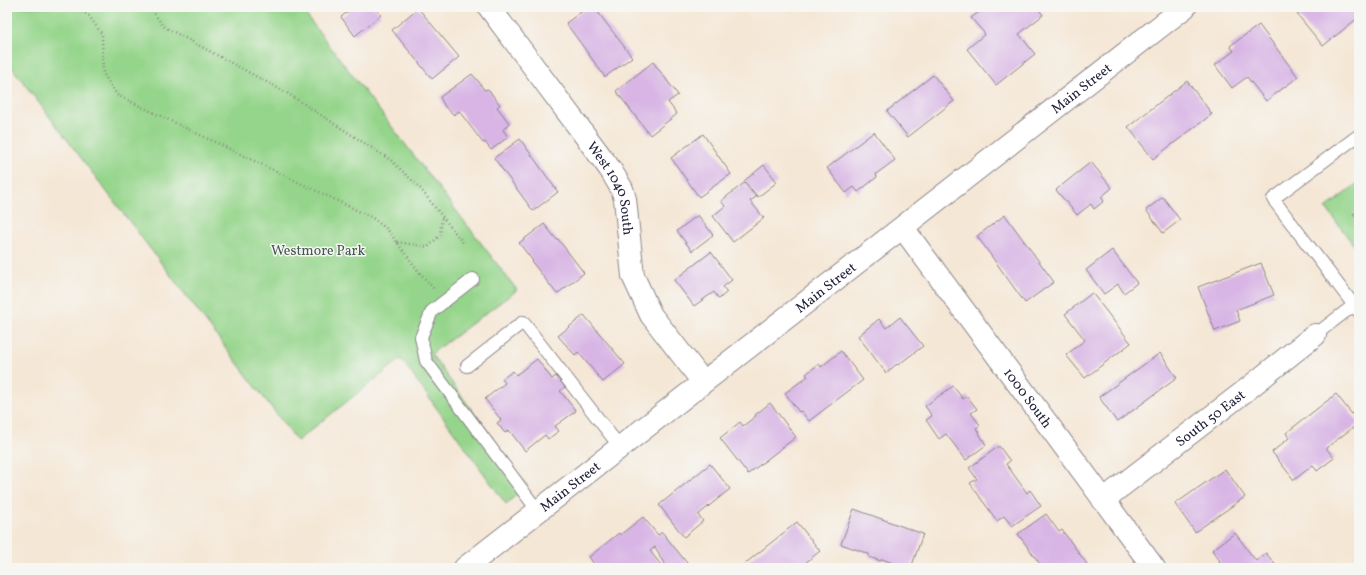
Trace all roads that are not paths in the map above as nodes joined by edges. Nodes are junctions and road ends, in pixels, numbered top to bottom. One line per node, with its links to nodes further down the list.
1 (489, 7): 9 (street, West 1040 South)
2 (1185, 7): 4 (street, Main Street)
3 (1359, 135): 6 (lane)
4 (903, 228): 9 (street, Main Street); 11 (street, 1000 South)
5 (473, 279): 12 (lane)
6 (1356, 309): 7 (lane)
7 (1316, 335): 11 (street, South 50 East)
8 (467, 366): 10 (lane)
9 (703, 382): 10 (street, Main Street)
10 (620, 447): 12 (street, Main Street)
11 (1102, 500): 14 (street, 1000 South)
12 (538, 511): 13 (street, Main Street)
13 (465, 568)
14 (1154, 568)

